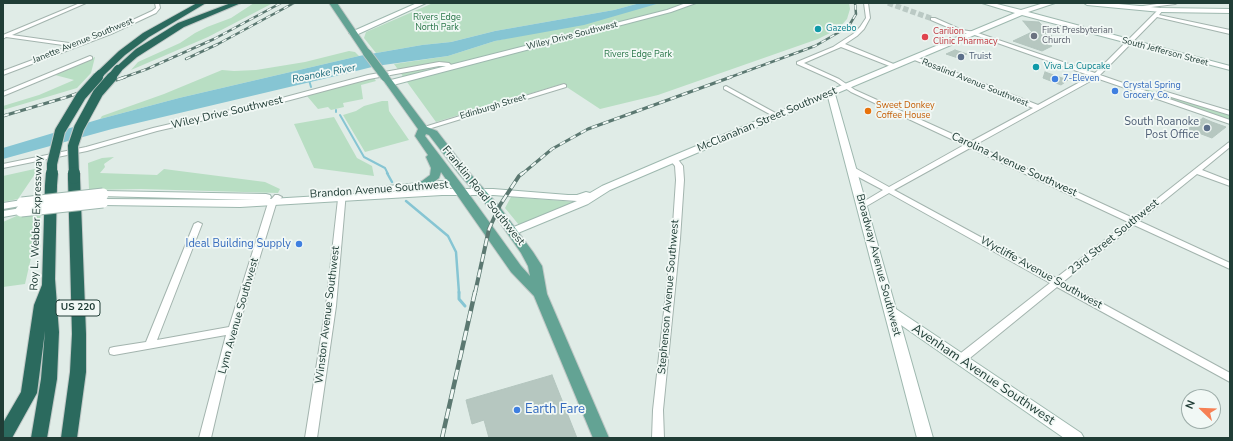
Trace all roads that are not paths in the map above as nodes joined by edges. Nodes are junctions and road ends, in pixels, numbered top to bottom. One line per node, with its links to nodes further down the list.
1 (84, 3): 23 (street)
2 (157, 3): 25 (street, Janette Avenue Southwest)
3 (196, 3): 19 (highway)
4 (202, 3): 19 (highway, Roy L. Webber Expressway / US 220)
5 (214, 3): 27 (highway, US 220)
6 (237, 3): 27 (highway)
7 (333, 3): 21 (main road, Franklin Road Southwest)
8 (423, 3): 21 (main road)
9 (693, 3): 31 (main road, Wiley Drive Southwest)
10 (866, 3): 26 (street)
11 (985, 3): 17 (main road, South Jefferson Street)
12 (1052, 3): 17 (main road, McClanahan Street Southwest)
13 (1087, 3): 15 (main road)
14 (1175, 3): 15 (street)
15 (1136, 8): 18 (main road)
16 (1230, 11): 18 (main road)
17 (1022, 12): 22 (main road, McClanahan Street Southwest); 24 (main road, South Jefferson Street)
18 (1158, 12): 20 (street); 24 (street)
19 (158, 27): 69 (highway, Roy L. Webber Expressway / US 220, bridge)
20 (1230, 32)
21 (353, 33): 35 (main road, Franklin Road Southwest, bridge)
22 (973, 33): 22 (street); 29 (main road, McClanahan Street Southwest); 34 (street)
23 (4, 36): 25 (street)
24 (1130, 43): 32 (main road, South Jefferson Street); 34 (street)
25 (76, 45): 33 (street, Janette Avenue Southwest)
26 (842, 45): 30 (street); 37 (street, Carolina Avenue Southwest)
27 (133, 56): 80 (highway, US 220, bridge)
28 (90, 58): 40 (street)
29 (914, 58): 30 (main road, McClanahan Street Southwest); 41 (street, Rosalind Avenue Southwest)
30 (894, 66): 37 (main road, McClanahan Street Southwest)
31 (450, 67): 35 (main road, Wiley Drive Southwest); 50 (street, Wiley Drive Southwest)
32 (1230, 68)
33 (3, 73)
34 (1095, 75): 41 (street); 42 (street); 44 (street)
35 (387, 80): 45 (main road, Franklin Road Southwest)
36 (564, 86): 45 (street, Edinburgh Street)
37 (846, 86): 39 (main road, McClanahan Street Southwest); 48 (street, Carolina Avenue Southwest)
38 (726, 88): 43 (street)
39 (831, 93): 43 (main road, McClanahan Street Southwest); 51 (main road, Broadway Avenue Southwest)
40 (3, 94)
41 (1037, 107): 48 (street)
42 (1230, 112)
43 (777, 116): 49 (main road, McClanahan Street Southwest)
44 (1230, 122)
45 (423, 129): 46 (main road); 56 (main road, Franklin Road Southwest)
46 (424, 142): 54 (main road); 55 (main road, Franklin Road Southwest)
47 (1230, 144): 52 (street, 23rd Street Southwest)
48 (970, 145): 58 (street); 65 (street, Carolina Avenue Southwest)
49 (673, 159): 57 (main road, McClanahan Street Southwest); 84 (street, Stephenson Avenue Southwest)
50 (3, 166)
51 (852, 170): 58 (street, Wycliffe Avenue Southwest); 61 (main road, Broadway Avenue Southwest)
52 (1197, 171): 53 (street); 65 (street, 23rd Street Southwest)
53 (1230, 184)
54 (412, 187): 55 (main road, Brandon Avenue Southwest); 59 (main road, Brandon Avenue Southwest)
55 (459, 188): 56 (main road, Brandon Avenue Southwest); 59 (main road, Brandon Avenue Southwest); 71 (main road, Franklin Road Southwest)
56 (477, 188): 57 (main road, Brandon Avenue Southwest); 67 (main road, Franklin Road Southwest)
57 (606, 188): 67 (main road, McClanahan Street Southwest)
58 (889, 190): 61 (street); 70 (street, Wycliffe Avenue Southwest)
59 (342, 195): 60 (main road, Brandon Avenue Southwest); 82 (street, Winston Avenue Southwest)
60 (275, 200): 63 (main road, Brandon Avenue Southwest, bridge); 73 (street, Lynn Avenue Southwest)
61 (862, 205): 72 (main road, Broadway Avenue Southwest)
62 (3, 206): 63 (main road, Brandon Avenue Southwest)
63 (22, 207): 64 (main road, Brandon Avenue Southwest)
64 (3, 214)
65 (1133, 221): 68 (street, Carolina Avenue Southwest); 70 (street, 23rd Street Southwest)
66 (198, 224): 74 (street)
67 (513, 231): 71 (main road, Franklin Road Southwest)
68 (1230, 266)
69 (48, 279): 78 (highway); 79 (highway, Roy L. Webber Expressway / US 220)
70 (1058, 282): 76 (street, 23rd Street Southwest); 77 (street, Wycliffe Avenue Southwest)
71 (540, 294): 83 (main road, Franklin Road Southwest)
72 (891, 312): 76 (main road, Avenham Avenue Southwest); 85 (main road, Broadway Avenue Southwest)
73 (233, 330): 74 (street); 81 (street, Lynn Avenue Southwest)
74 (150, 344): 75 (street)
75 (114, 350)
76 (960, 359): 86 (main road, Avenham Avenue Southwest)
77 (1230, 378)
78 (3, 438)
79 (39, 438)
80 (69, 438)
81 (205, 438)
82 (311, 438)
83 (601, 438)
84 (658, 438)
85 (925, 438)
86 (1076, 438)

